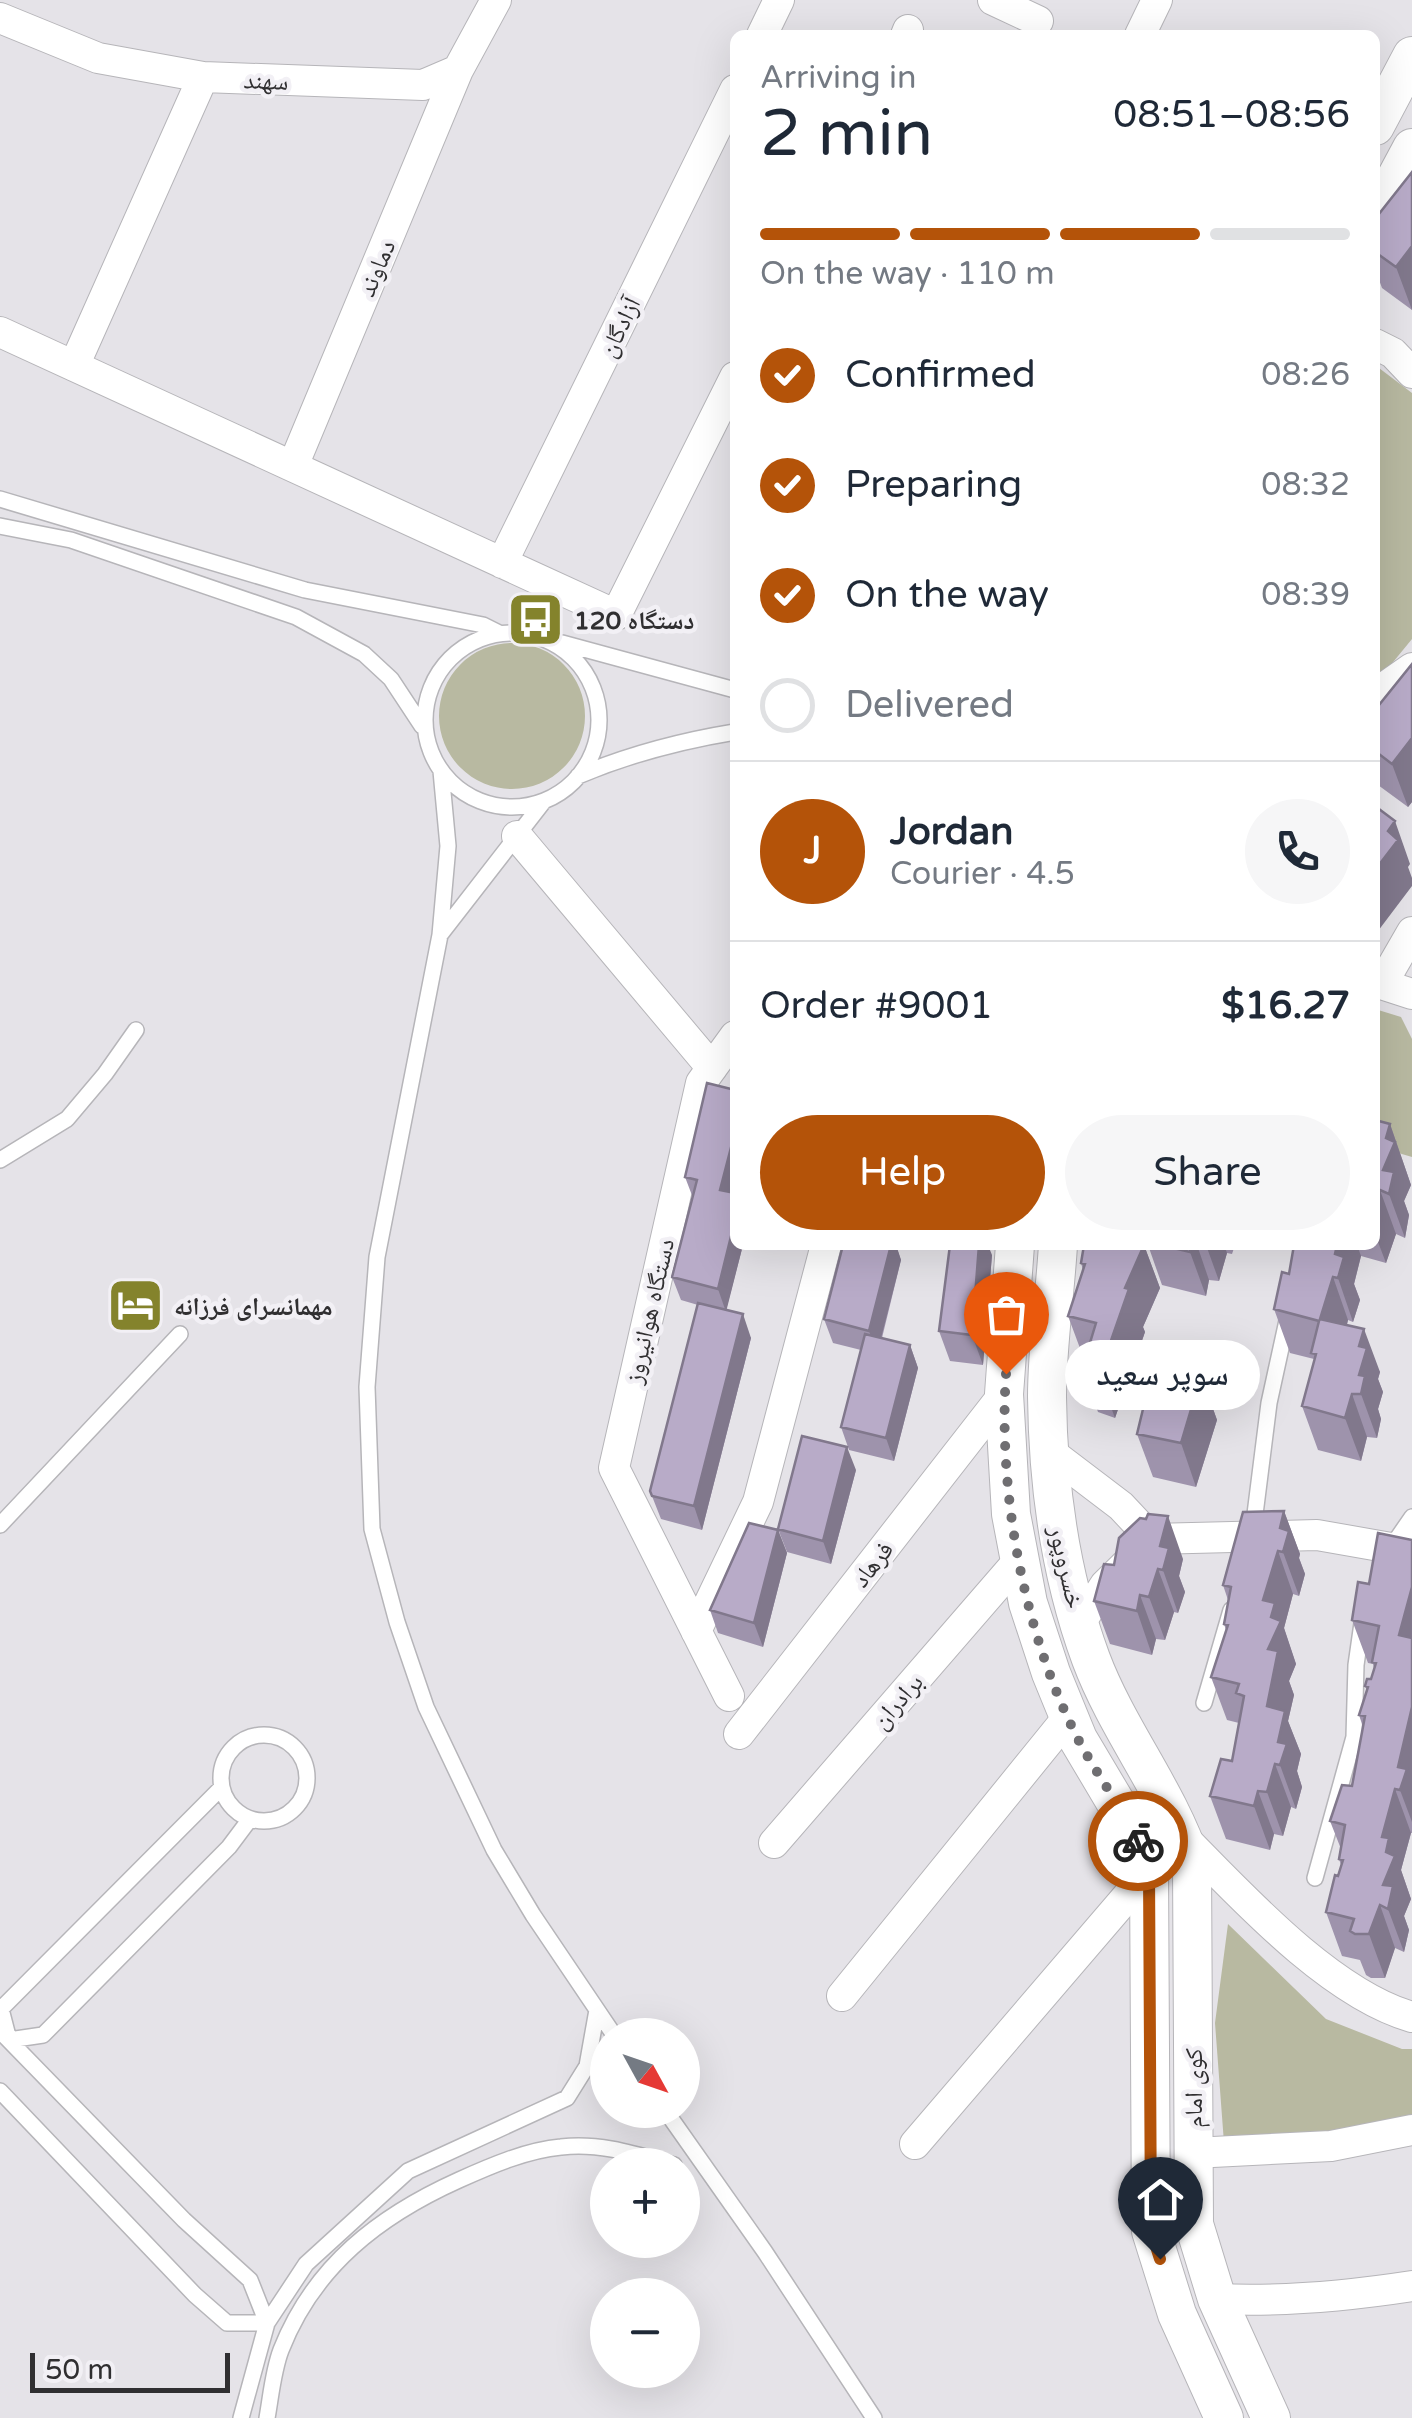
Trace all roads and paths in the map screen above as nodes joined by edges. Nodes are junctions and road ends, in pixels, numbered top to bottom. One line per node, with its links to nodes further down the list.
1 (496, 0): 10 (street)
2 (780, 0): 7 (street)
3 (993, 0): 6 (street)
4 (1157, 0): 8 (street)
5 (0, 18): 11 (street, سهند)
6 (1040, 19)
7 (765, 30)
8 (1142, 30)
9 (1412, 56): 13 (street)
10 (458, 70): 11 (street, سهند); 21 (street, دماوند)
11 (204, 77): 18 (street)
12 (730, 100): 24 (street, آزادگان)
13 (1380, 117)
14 (1412, 148): 15 (street)
15 (1380, 208)
16 (0, 332): 18 (street)
17 (1380, 346): 19 (street)
18 (74, 366): 21 (street)
19 (1412, 372)
20 (730, 387): 24 (street)
21 (293, 466): 24 (street)
22 (0, 500): 25 (lane)
23 (0, 526): 31 (lane)
24 (502, 563)
25 (499, 633): 26 (lane); 31 (lane)
26 (548, 640): 28 (lane); 33 (lane)
27 (1412, 668): 29 (street)
28 (730, 689)
29 (1380, 690)
30 (730, 733): 33 (lane)
31 (426, 735): 32 (lane)
32 (441, 772): 34 (lane); 37 (lane)
33 (578, 776): 34 (lane)
34 (544, 801): 35 (lane)
35 (517, 836): 37 (lane); 43 (street)
36 (1412, 932): 38 (street)
37 (440, 935): 76 (lane)
38 (1380, 980)
39 (1380, 984): 40 (street)
40 (1412, 994)
41 (136, 1030): 44 (lane)
42 (730, 1043): 43 (street, دستگاه هوانیروز)
43 (712, 1068): 57 (street, دستگاه هوانیروز)
44 (0, 1160)
45 (825, 1250): 58 (street)
46 (1015, 1250): 51 (street, خسروپور)
47 (1058, 1250): 50 (street, خسروپور)
48 (1293, 1291): 56 (lane)
49 (180, 1334): 54 (lane)
50 (1049, 1375): 51 (street); 52 (street, خسروپور)
51 (1005, 1384): 60 (street, خسروپور); 68 (street, فرهاد)
52 (1050, 1452): 55 (street); 63 (street, خسروپور)
53 (1412, 1517): 59 (lane)
54 (0, 1525)
55 (1152, 1539): 56 (street); 63 (street)
56 (1249, 1545): 59 (street)
57 (654, 1550): 58 (street); 64 (street, دستگاه هوانیروز)
58 (734, 1551): 64 (street)
59 (1395, 1552)
60 (1020, 1559): 67 (street, خسروپور); 71 (street, برادران)
61 (1236, 1592): 66 (lane)
62 (1364, 1610): 73 (lane)
63 (1080, 1623): 72 (street, خسروپور)
64 (696, 1630): 65 (street, دستگاه هوانیروز)
65 (729, 1696)
66 (1204, 1703)
67 (1069, 1716): 74 (street, خسروپور); 75 (street)
68 (739, 1734)
69 (222, 1786): 70 (lane); 70 (lane); 79 (lane)
70 (250, 1819): 79 (lane)
71 (774, 1842)
72 (1189, 1861): 74 (street); 77 (street); 85 (street, کوی امام)
73 (1314, 1878)
74 (1149, 1880): 83 (street); 94 (street, کوی امام)
75 (842, 1996)
76 (597, 2010): 78 (lane); 90 (lane)
77 (1412, 2017)
78 (602, 2018)
79 (4, 2036): 90 (lane)
80 (0, 2090): 90 (lane)
81 (677, 2128): 87 (lane)
82 (1412, 2130): 85 (street)
83 (914, 2144)
84 (598, 2148): 92 (lane)
85 (1194, 2153): 89 (street, کوی امام)
86 (700, 2172): 87 (lane)
87 (710, 2175): 93 (lane)
88 (1412, 2286): 89 (street)
89 (1217, 2299): 95 (street, کوی امام)
90 (267, 2323): 91 (lane)
91 (241, 2418)
92 (267, 2418)
93 (874, 2418)
94 (1224, 2418)
95 (1271, 2418)

